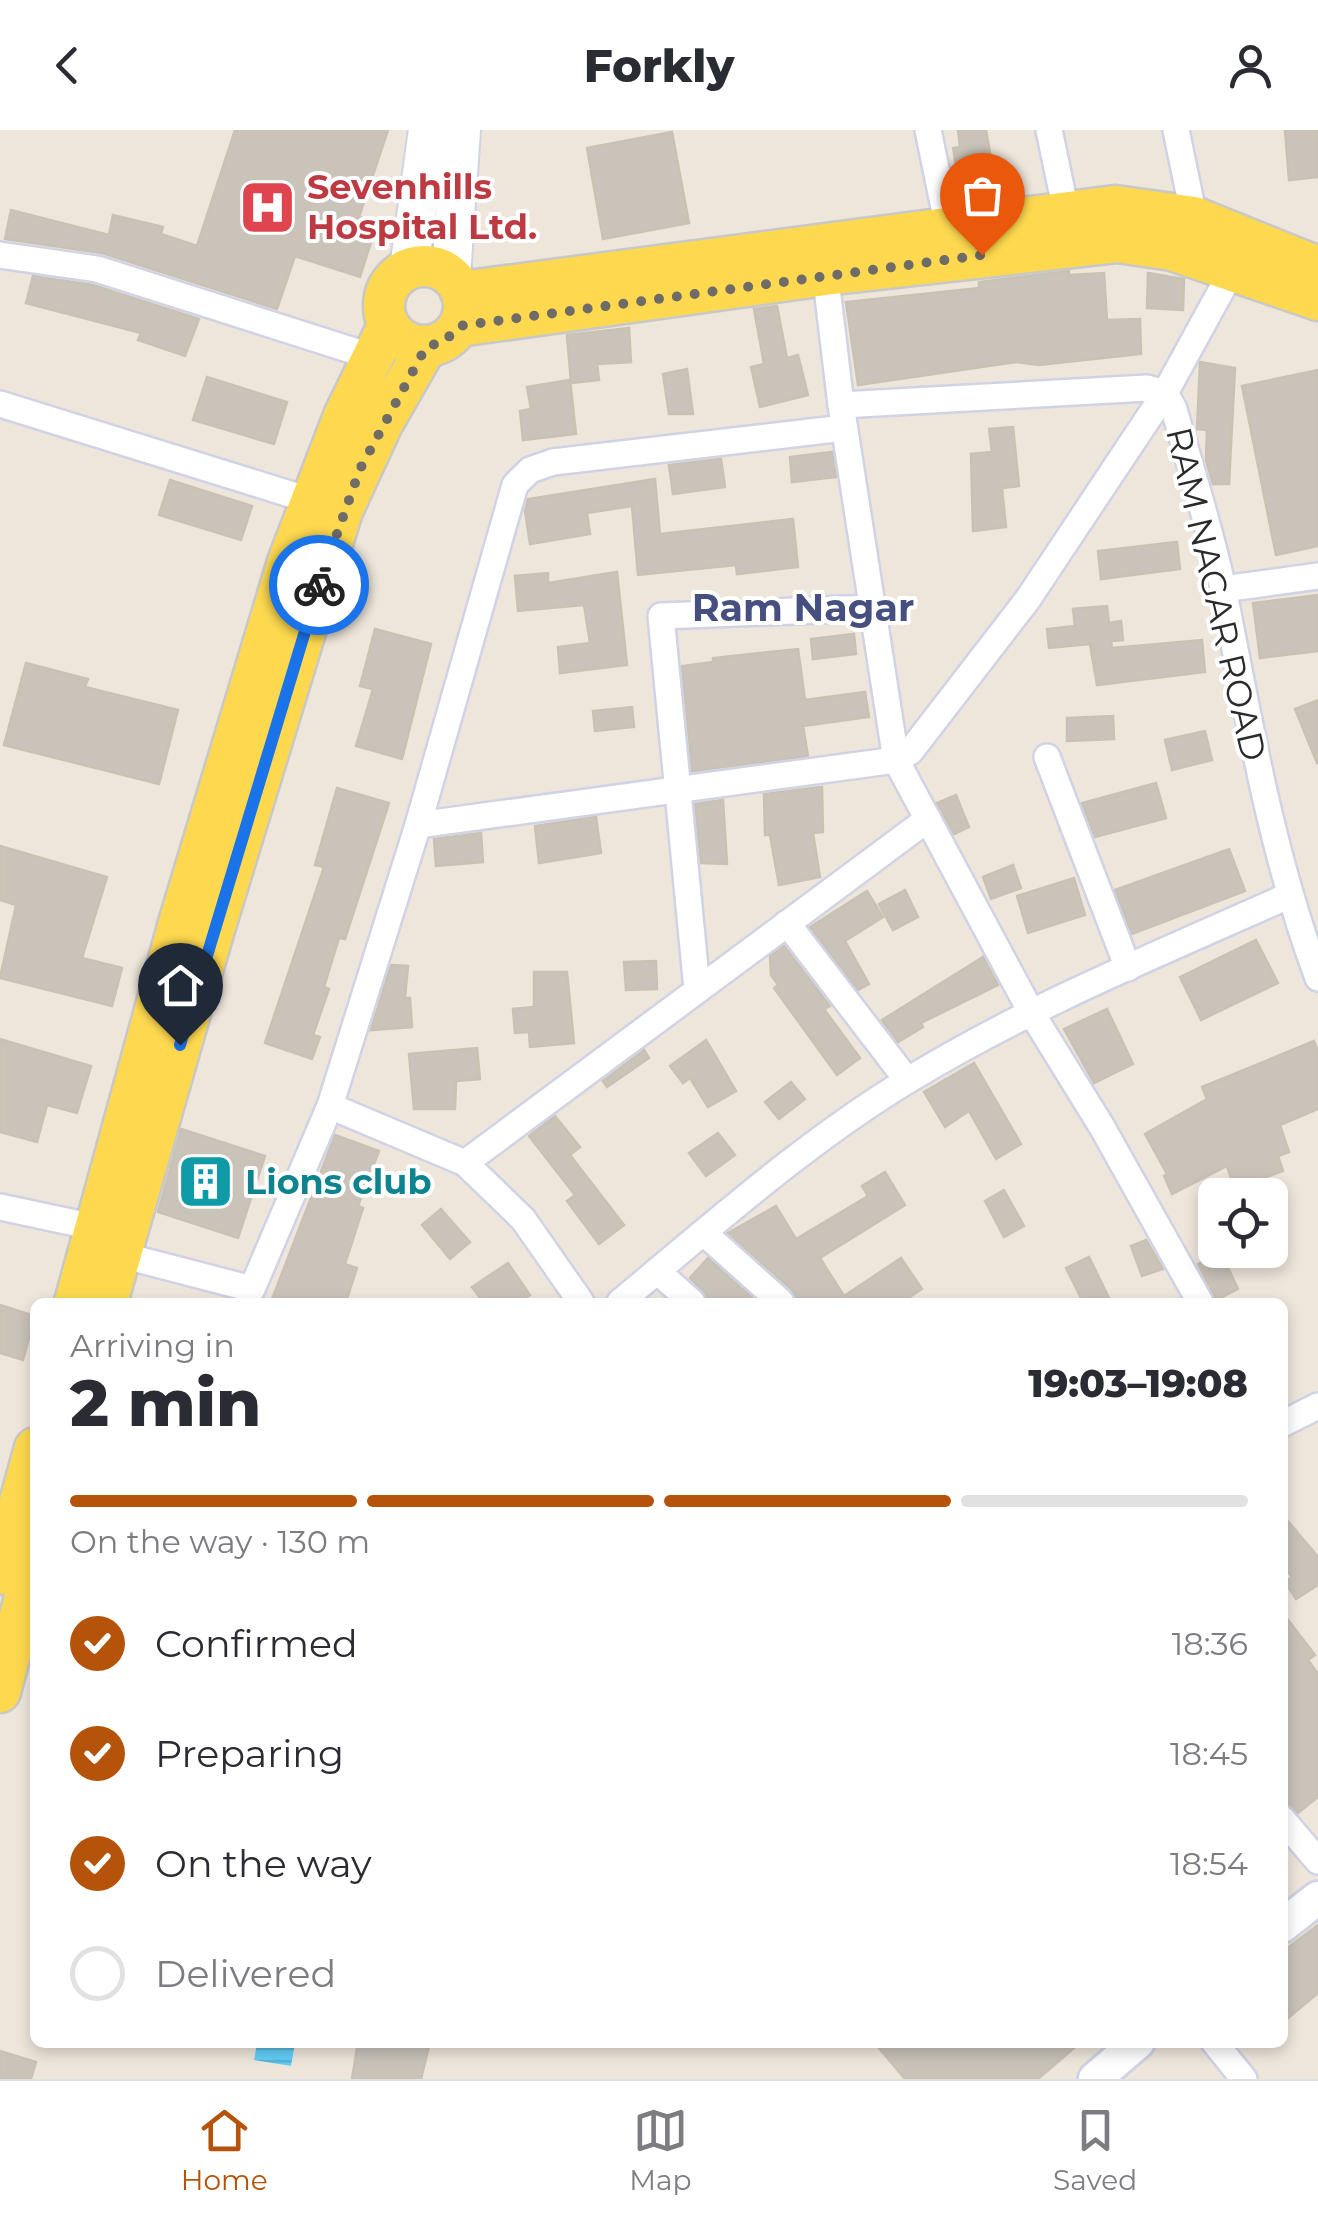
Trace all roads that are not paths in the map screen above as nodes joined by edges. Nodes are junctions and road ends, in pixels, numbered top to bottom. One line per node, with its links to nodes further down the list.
1 (428, 130): 12 (main road)
2 (461, 130): 15 (main road)
3 (928, 130): 8 (street)
4 (1049, 130): 6 (street)
5 (1176, 130): 7 (street)
6 (1066, 211): 7 (main road); 8 (main road)
7 (1194, 218): 11 (main road)
8 (948, 226): 10 (main road)
9 (0, 256): 16 (street)
10 (824, 259): 13 (main road); 15 (main road); 19 (street)
11 (1318, 267)
12 (409, 269): 15 (main road); 16 (main road)
13 (1233, 269): 14 (main road); 17 (street)
14 (1318, 300)
15 (449, 310): 16 (main road); 40 (main road)
16 (380, 342): 20 (main road)
17 (1164, 392): 19 (street, RAM NAGAR ROAD); 22 (street, RAM NAGAR ROAD); 25 (street)
18 (0, 404): 20 (street)
19 (842, 417): 23 (street); 28 (street, RAM NAGAR ROAD)
20 (310, 500): 40 (main road)
21 (1318, 576): 22 (street)
22 (1223, 589): 29 (street, RAM NAGAR ROAD)
23 (871, 608): 25 (street); 26 (street)
24 (1046, 756): 31 (street)
25 (896, 760): 26 (street); 27 (street)
26 (674, 790): 28 (street); 33 (street)
27 (928, 819): 30 (street); 34 (street)
28 (418, 825): 36 (street, RAM NAGAR ROAD)
29 (1288, 896): 31 (street); 32 (street, RAM NAGAR ROAD)
30 (786, 923): 33 (street); 35 (street)
31 (1128, 968): 34 (street)
32 (1318, 978)
33 (697, 989): 37 (street)
34 (1030, 1012): 35 (street); 48 (street)
35 (907, 1080): 39 (street)
36 (330, 1106): 37 (street); 40 (street, RAM NAGAR ROAD)
37 (465, 1163): 44 (street)
38 (0, 1206): 40 (street)
39 (704, 1233): 41 (street); 47 (street)
40 (109, 1241): 42 (main road); 43 (main road)
41 (658, 1272): 45 (street); 46 (street)
42 (78, 1298)
43 (108, 1298)
44 (579, 1298)
45 (625, 1298)
46 (687, 1298)
47 (777, 1298)
48 (1198, 1298)
49 (1318, 1406): 50 (street)
50 (1288, 1421)
51 (30, 1466): 52 (main road)
52 (0, 1574)
53 (30, 1581): 54 (main road)
54 (11, 1666)
55 (1288, 1827): 56 (street)
56 (1318, 1861)
57 (1318, 1898): 58 (street)
58 (1288, 1921)
59 (1131, 2048): 61 (street)
60 (1219, 2048): 62 (street)
61 (1095, 2079)
62 (1244, 2079)

